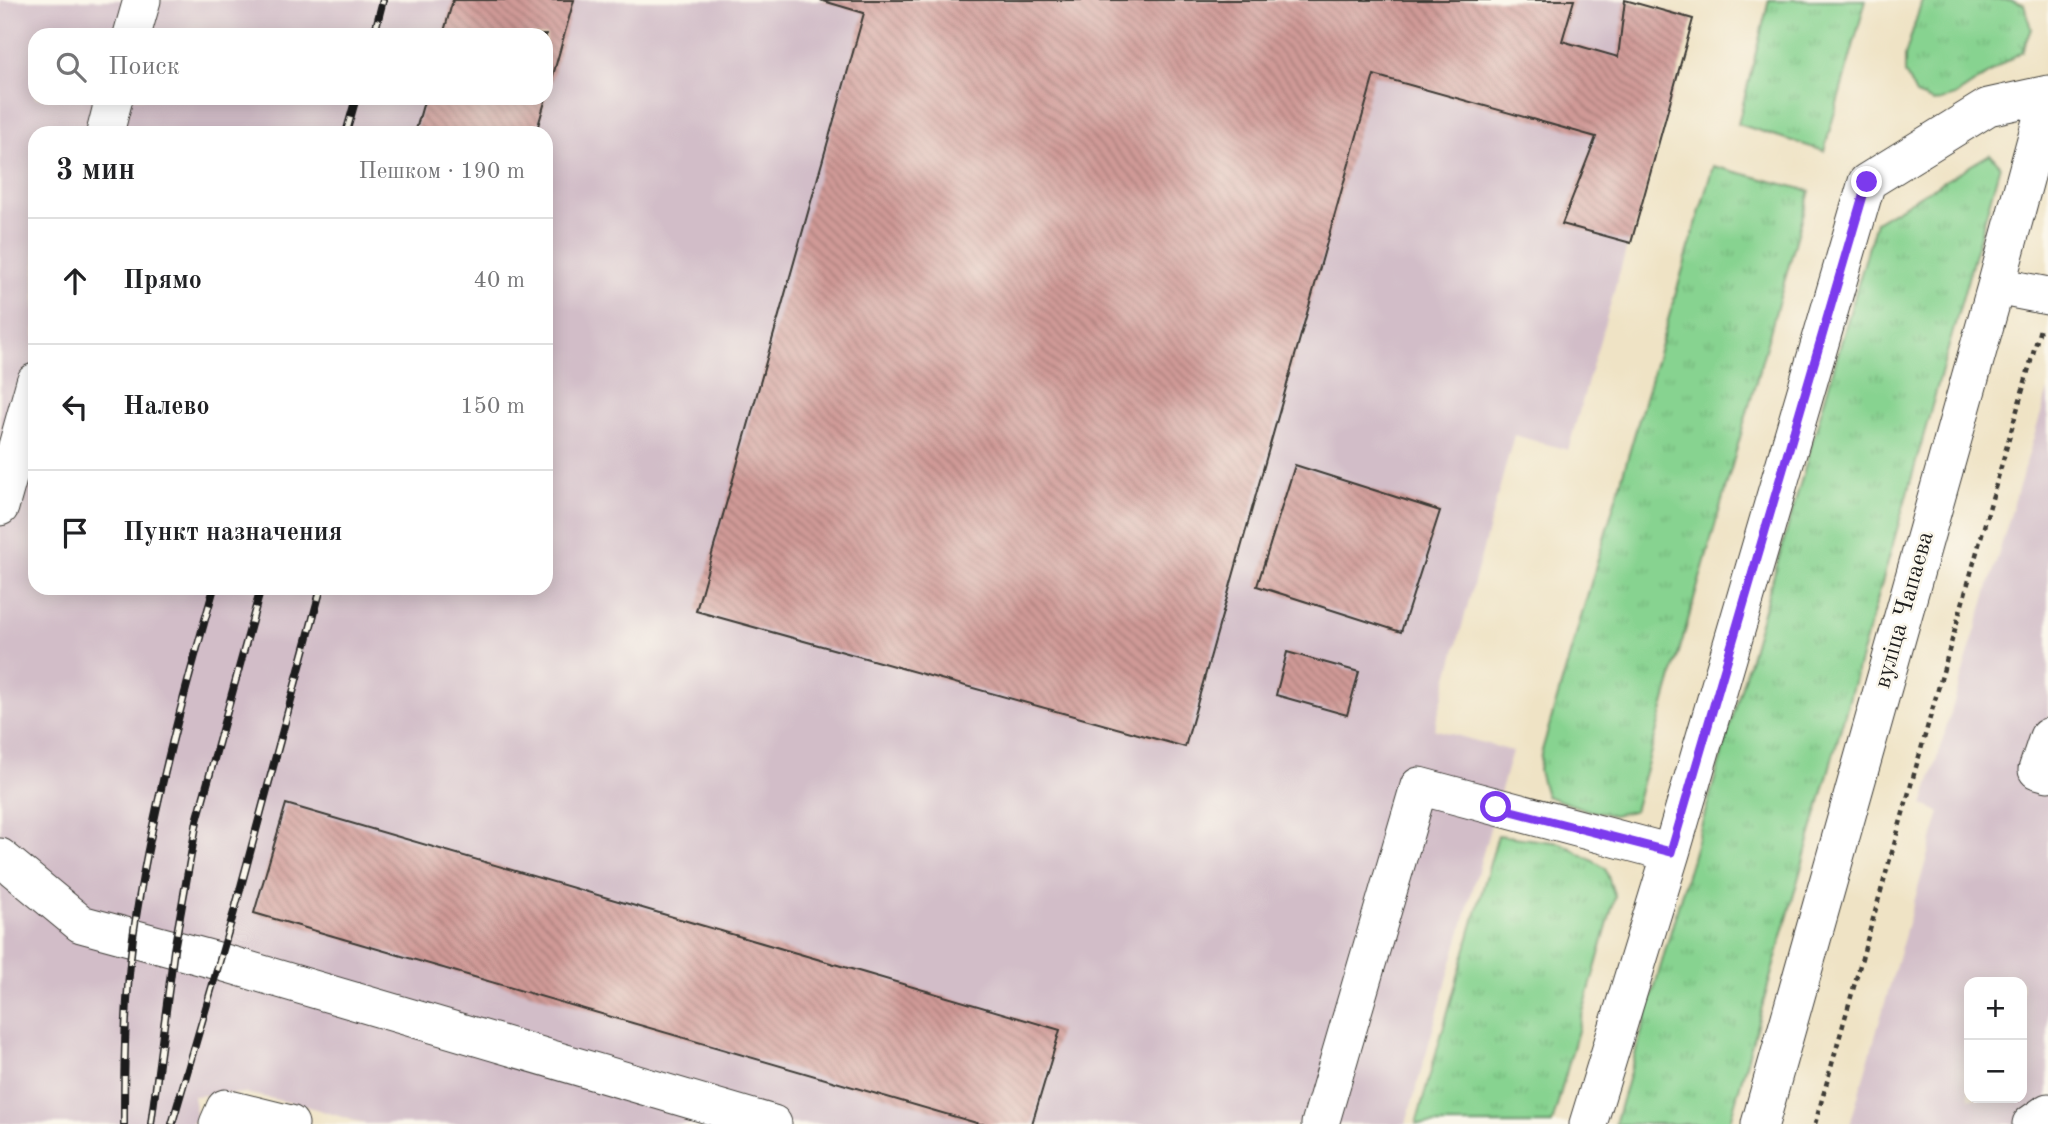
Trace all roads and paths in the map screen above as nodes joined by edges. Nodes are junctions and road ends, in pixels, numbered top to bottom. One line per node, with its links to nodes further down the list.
1 (142, 0): 2 (street)
2 (134, 28)
3 (2048, 94): 6 (street, вуліца Чапаева); 12 (street)
4 (112, 105): 5 (street)
5 (107, 126)
6 (1996, 286): 7 (street); 20 (street, вуліца Чапаева)
7 (2044, 312): 21 (path)
8 (28, 407): 9 (street)
9 (0, 508)
10 (2048, 737): 11 (street)
11 (2048, 773)
12 (1671, 852): 18 (street); 19 (street)
13 (0, 857): 17 (street)
14 (2048, 1112): 22 (street)
15 (218, 1124): 16 (street)
16 (290, 1124)
17 (773, 1124)
18 (1320, 1124)
19 (1588, 1124)
20 (1760, 1124)
21 (1815, 1124)
22 (2031, 1124)

